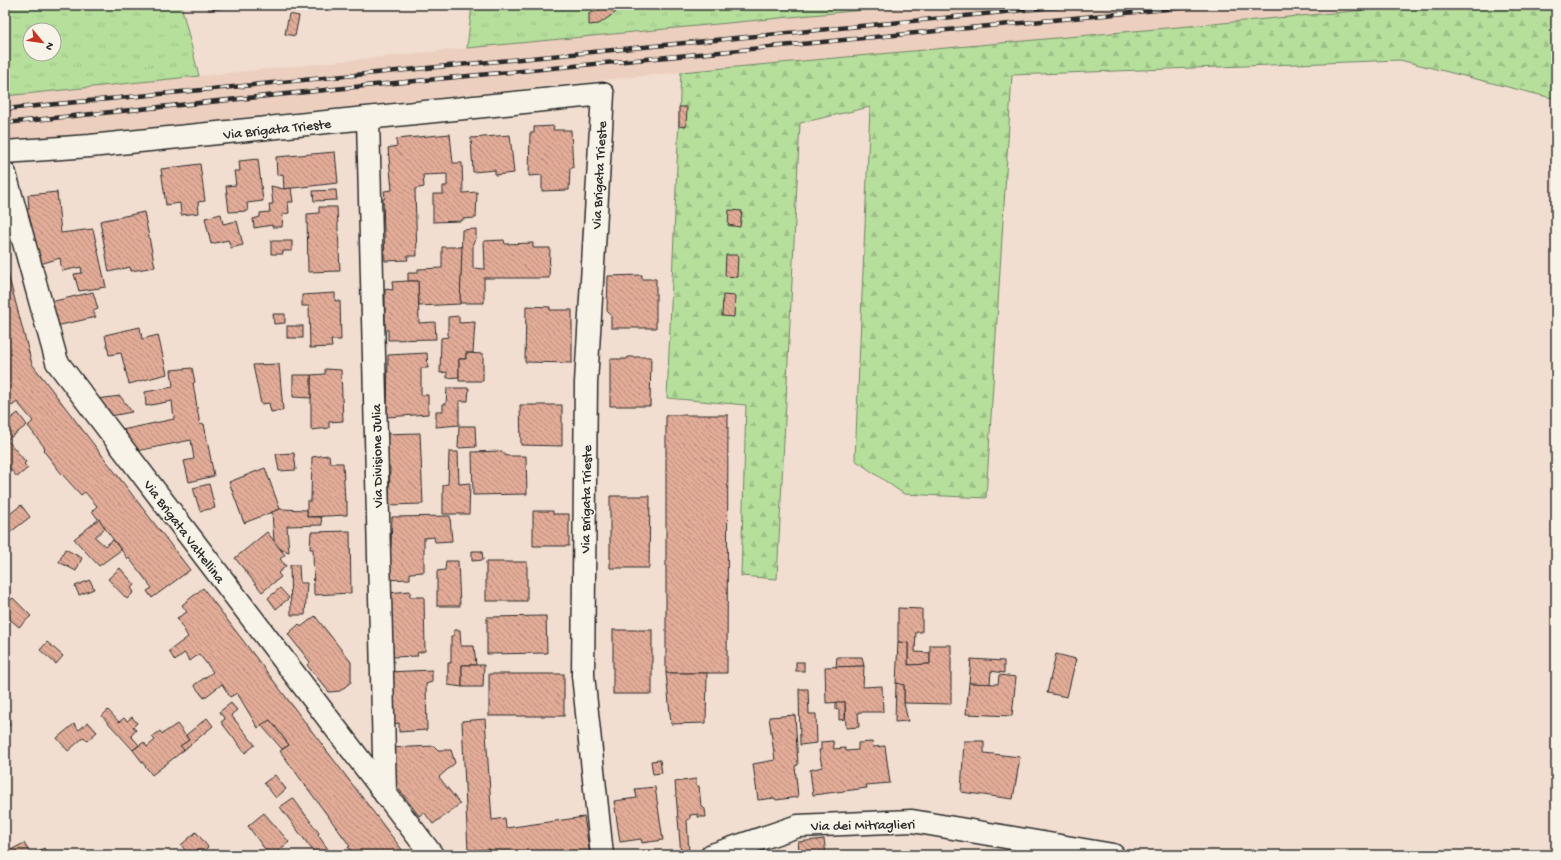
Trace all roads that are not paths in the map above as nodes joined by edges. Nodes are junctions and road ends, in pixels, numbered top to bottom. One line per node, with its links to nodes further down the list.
1 (368, 119): 2 (street, Via Brigata Trieste); 4 (street, Via Divisione Julia); 6 (street, Via Brigata Trieste)
2 (5, 152)
3 (5, 174): 4 (street, Via Brigata Valtellina)
4 (385, 794): 5 (street, Via Brigata Valtellina)
5 (432, 855)
6 (602, 855)
7 (712, 855): 8 (street, Via dei Mitraglieri)
8 (1113, 855)

